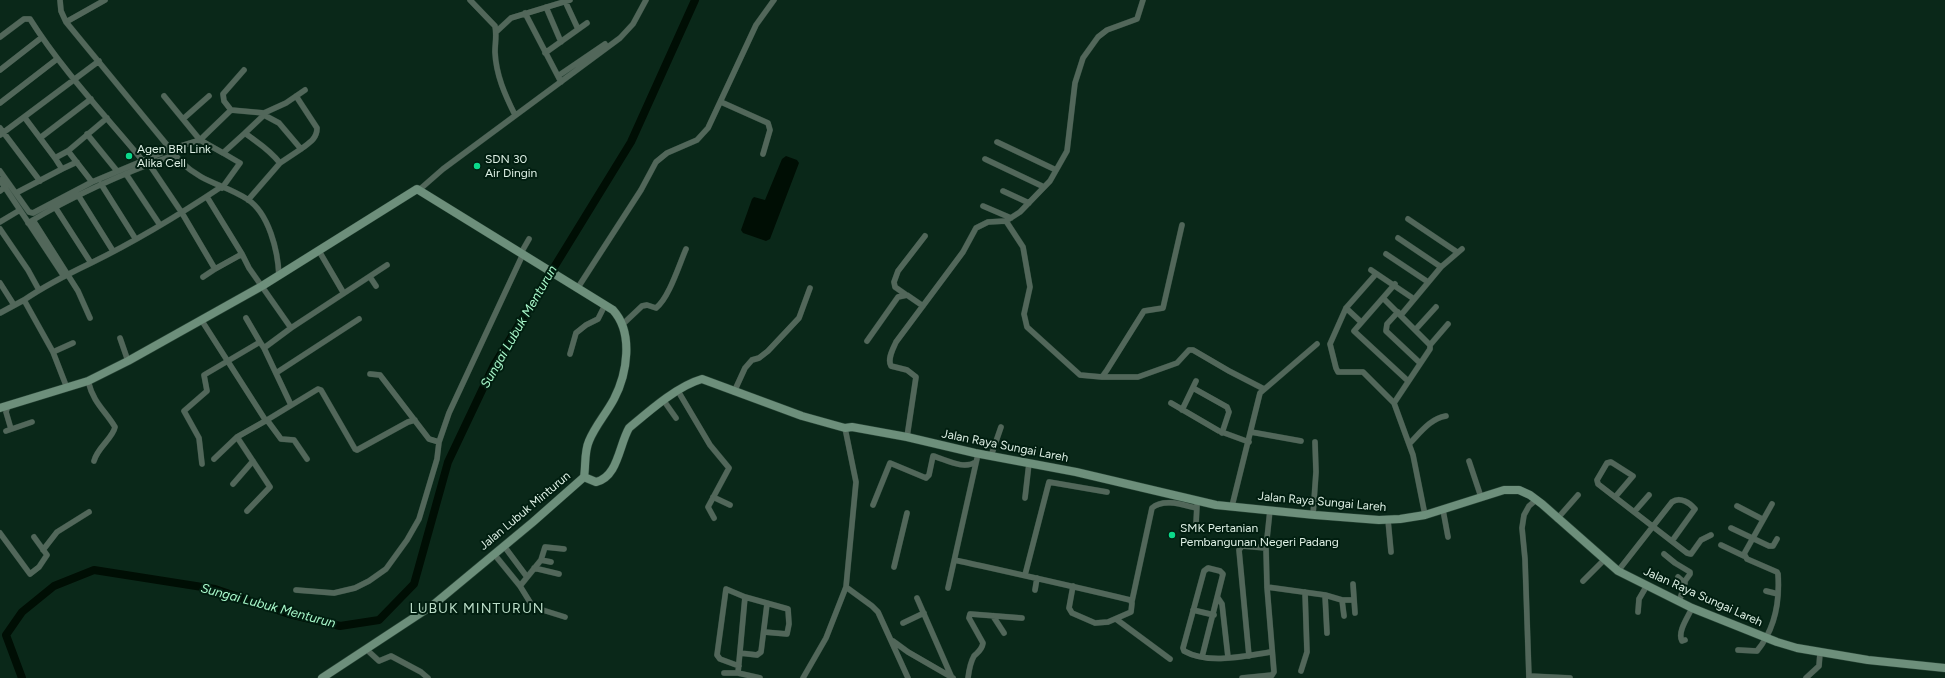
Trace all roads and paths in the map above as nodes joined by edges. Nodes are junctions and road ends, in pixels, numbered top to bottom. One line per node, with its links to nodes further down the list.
1 (60, 0): 10 (street)
2 (105, 0): 10 (street)
3 (470, 0): 13 (street)
4 (646, 0): 25 (street)
5 (774, 0): 31 (street)
6 (1143, 0): 58 (street)
7 (568, 1): 8 (street); 12 (street)
8 (546, 7): 9 (street); 16 (street)
9 (525, 13): 13 (street); 18 (street)
10 (66, 22): 20 (street)
11 (587, 23): 12 (street)
12 (578, 29): 16 (street)
13 (496, 32): 35 (street)
14 (0, 38): 15 (street)
15 (41, 38): 19 (street); 21 (street)
16 (561, 42): 18 (street)
17 (605, 44): 23 (street)
18 (545, 53): 23 (street)
19 (57, 58): 24 (street); 32 (street)
20 (99, 61): 24 (street); 45 (street)
21 (0, 70)
22 (244, 70): 33 (street)
23 (558, 76): 25 (street)
24 (75, 79): 30 (street); 36 (street)
25 (561, 82): 35 (street)
26 (305, 90): 29 (street)
27 (164, 96): 38 (street)
28 (209, 96): 38 (street)
29 (296, 96): 34 (street); 46 (street)
30 (91, 98): 37 (street); 42 (street)
31 (721, 102): 49 (street); 110 (street)
32 (0, 103)
33 (231, 110): 34 (street); 43 (street)
34 (264, 114): 40 (street); 46 (street)
35 (516, 115): 69 (street)
36 (24, 118): 39 (street); 42 (street)
37 (108, 118): 41 (street); 53 (street)
38 (183, 119): 43 (street)
39 (1, 132): 63 (street)
40 (245, 133): 48 (street); 55 (street)
41 (87, 134): 47 (street); 60 (street)
42 (40, 138): 51 (street)
43 (200, 140): 45 (street); 48 (street)
44 (997, 142): 58 (street)
45 (170, 149): 50 (street); 53 (street)
46 (301, 149): 55 (street)
47 (68, 151): 51 (street); 54 (street)
48 (223, 153): 67 (street)
49 (763, 154)
50 (174, 155): 56 (street); 67 (street)
51 (54, 158): 57 (street)
52 (985, 159): 66 (street)
53 (143, 161): 60 (street)
54 (77, 162): 57 (street); 64 (street)
55 (280, 163): 74 (street)
56 (148, 164): 61 (street); 79 (street)
57 (62, 169): 63 (street)
58 (1056, 170): 66 (street)
59 (0, 171): 71 (street)
60 (117, 171): 64 (street)
61 (126, 174): 65 (street); 84 (street)
62 (0, 180): 68 (street)
63 (40, 181): 71 (street)
64 (92, 182): 71 (street)
65 (101, 184): 72 (street); 88 (street)
66 (1044, 187): 75 (street)
67 (222, 188): 73 (street); 74 (street)
68 (3, 189): 78 (street)
69 (419, 190): 93 (street); 95 (street)
70 (1003, 191): 75 (street)
71 (16, 193)
72 (78, 195): 77 (street); 92 (street)
73 (207, 197): 79 (street); 94 (street)
74 (248, 200): 102 (street)
75 (1029, 203): 81 (street)
76 (983, 206): 81 (street)
77 (55, 207): 83 (street); 97 (street)
78 (20, 210): 82 (street); 83 (street)
79 (182, 213): 84 (street); 100 (street)
80 (1408, 219): 99 (street)
81 (1008, 220): 120 (street); 148 (street)
82 (0, 222)
83 (30, 222): 101 (street)
84 (160, 225): 88 (street)
85 (1182, 225): 148 (street)
86 (0, 229): 112 (street)
87 (925, 236): 114 (street)
88 (135, 238): 92 (street)
89 (1398, 238): 99 (street)
90 (529, 239): 95 (street)
91 (686, 249): 130 (street)
92 (113, 251): 97 (street)
93 (320, 251): 102 (street); 113 (street)
94 (242, 254): 100 (street); 108 (street)
95 (522, 254): 110 (street); 175 (street)
96 (1386, 254): 105 (street)
97 (91, 263): 101 (street)
98 (387, 265): 104 (street)
99 (1441, 267): 105 (street)
100 (215, 269): 103 (street)
101 (65, 274): 112 (street); 125 (street)
102 (279, 276): 108 (street)
103 (203, 277)
104 (370, 277): 109 (street); 113 (street)
105 (1428, 282): 116 (street)
106 (0, 284): 118 (street)
107 (1395, 284): 115 (street); 116 (street); 122 (street)
108 (262, 286): 128 (street); 132 (street)
109 (376, 286)
110 (575, 288): 119 (street)
111 (810, 288): 156 (street)
112 (39, 290): 117 (street)
113 (343, 292): 132 (street)
114 (905, 294): 120 (street); 135 (street)
115 (1383, 298): 124 (street); 129 (street)
116 (1414, 299): 124 (street)
117 (24, 300): 118 (street); 141 (street)
118 (14, 305): 123 (street)
119 (605, 305): 130 (street); 142 (street)
120 (923, 306): 173 (street)
121 (1436, 307): 133 (street)
122 (1346, 308): 129 (street); 159 (street)
123 (0, 313)
124 (1399, 313): 133 (street); 145 (street)
125 (90, 318)
126 (246, 318): 136 (street)
127 (359, 319): 146 (street)
128 (202, 321): 143 (street); 144 (street)
129 (1361, 322): 151 (street)
130 (623, 324): 188 (street, Jalan Lubuk Minturun)
131 (1448, 324): 139 (street)
132 (291, 328): 140 (street)
133 (1416, 329): 139 (street)
134 (120, 338): 144 (street)
135 (867, 341)
136 (260, 342): 140 (street); 143 (street)
137 (73, 343): 141 (street)
138 (1317, 344): 154 (street)
139 (1430, 345): 145 (street)
140 (264, 348): 146 (street)
141 (54, 352): 152 (street)
142 (570, 354)
143 (226, 360): 165 (street); 187 (street)
144 (128, 362): 149 (street)
145 (1420, 364): 151 (street)
146 (276, 374): 160 (street)
147 (370, 374): 166 (street)
148 (1102, 376): 154 (street)
149 (88, 381): 152 (street); 183 (street)
150 (1196, 381): 153 (street)
151 (1408, 381): 159 (street)
152 (67, 388): 161 (street)
153 (1193, 388): 162 (street); 170 (street)
154 (1264, 389): 171 (street)
155 (678, 391): 156 (street, Jalan Raya Sungai Lareh); 157 (street, Jalan Raya Sungai Lareh); 194 (street)
156 (734, 392): 169 (street, Jalan Raya Sungai Lareh)
157 (664, 401): 164 (street); 188 (street, Jalan Raya Sungai Lareh)
158 (1171, 403): 162 (street)
159 (1394, 403): 178 (street)
160 (291, 405): 165 (street); 166 (street)
161 (4, 406): 167 (street)
162 (1182, 410): 170 (street)
163 (1446, 416): 178 (street)
164 (676, 418)
165 (267, 420): 172 (street); 181 (street)
166 (416, 420): 175 (street)
167 (32, 422)
168 (1001, 427): 179 (street)
169 (846, 428): 173 (street, Jalan Raya Sungai Lareh); 252 (street)
170 (1222, 432): 176 (street)
171 (1251, 432): 174 (street); 176 (street)
172 (237, 437): 182 (street); 184 (street)
173 (907, 437): 180 (street, Jalan Raya Sungai Lareh)
174 (1301, 441)
175 (439, 442): 256 (street)
176 (1249, 442): 202 (street)
177 (1315, 442): 210 (street)
178 (1410, 443): 211 (street)
179 (991, 456): 180 (street, Jalan Raya Sungai Lareh); 186 (street, Jalan Raya Sungai Lareh)
180 (977, 458): 200 (street); 236 (street)
181 (307, 459)
182 (214, 460)
183 (94, 461)
184 (253, 461): 189 (street); 206 (street)
185 (1469, 461): 196 (street)
186 (1029, 463): 195 (street); 201 (street, Jalan Raya Sungai Lareh)
187 (202, 464)
188 (584, 477): 227 (street, Jalan Lubuk Minturun)
189 (233, 484)
190 (1107, 492): 243 (street)
191 (1578, 495): 213 (street)
192 (1649, 495): 207 (street)
193 (1616, 496): 193 (street); 207 (street)
194 (713, 497): 199 (street); 212 (street)
195 (1025, 498)
196 (1481, 498): 197 (street, Jalan Raya Sungai Lareh); 205 (street, Jalan Raya Sungai Lareh)
197 (1536, 500): 213 (street, Jalan Raya Sungai Lareh); 303 (street)
198 (1772, 504): 214 (street)
199 (730, 505)
200 (873, 505)
201 (1197, 505): 202 (street, Jalan Raya Sungai Lareh); 216 (street); 267 (street)
202 (1232, 506): 204 (street, Jalan Raya Sungai Lareh)
203 (1737, 506): 214 (street)
204 (1270, 510): 210 (street, Jalan Raya Sungai Lareh); 228 (street)
205 (1443, 510): 211 (street, Jalan Raya Sungai Lareh); 222 (street)
206 (247, 511)
207 (1635, 511): 217 (street)
208 (89, 512): 230 (street)
209 (907, 513): 239 (street)
210 (1313, 515): 215 (street, Jalan Raya Sungai Lareh)
211 (1425, 515): 215 (street, Jalan Raya Sungai Lareh)
212 (714, 518)
213 (1557, 519): 237 (street, Jalan Raya Sungai Lareh)
214 (1762, 519): 223 (street)
215 (1388, 520): 231 (street)
216 (1196, 524)
217 (1654, 526): 225 (street); 225 (street); 241 (street)
218 (1731, 528): 223 (street)
219 (0, 533): 230 (street)
220 (1711, 535): 225 (street)
221 (34, 537): 230 (street)
222 (1448, 537)
223 (1752, 538): 224 (street); 234 (street)
224 (1777, 539)
225 (1672, 540)
226 (1721, 545): 234 (street)
227 (504, 546): 232 (street, Jalan Lubuk Minturun); 244 (street)
228 (1266, 548): 253 (street); 293 (street)
229 (564, 549): 235 (street)
230 (43, 550)
231 (1391, 552)
232 (494, 554): 250 (street); 288 (street, Jalan Lubuk Minturun)
233 (1664, 554): 248 (street)
234 (1744, 556): 260 (street)
235 (541, 560): 238 (street); 240 (street)
236 (955, 560): 243 (street); 255 (street)
237 (1604, 560): 241 (street, Jalan Raya Sungai Lareh); 247 (street)
238 (551, 562)
239 (894, 567)
240 (534, 568): 242 (street); 244 (street)
241 (1618, 571): 254 (street, Jalan Raya Sungai Lareh)
242 (559, 574)
243 (1025, 575): 246 (street)
244 (527, 577): 250 (street)
245 (1678, 577): 248 (street)
246 (1037, 578): 251 (street); 257 (street)
247 (1583, 581)
248 (1685, 581): 268 (street)
249 (1353, 584): 266 (street)
250 (520, 586): 278 (street)
251 (1073, 586): 267 (street); 280 (street)
252 (846, 587): 286 (street); 307 (street)
253 (1267, 587): 259 (street); 290 (street)
254 (1646, 587): 268 (street, Jalan Raya Sungai Lareh); 272 (street)
255 (948, 588)
256 (296, 590)
257 (1035, 590)
258 (1766, 591): 260 (street)
259 (1305, 592): 261 (street); 299 (street)
260 (1778, 594): 285 (street)
261 (1325, 595): 265 (street); 283 (street)
262 (745, 597): 269 (street); 291 (street); 297 (street)
263 (917, 598): 273 (street)
264 (1218, 598): 271 (street); 275 (street); 295 (street)
265 (1342, 600): 266 (street); 277 (street)
266 (1354, 600): 274 (street)
267 (1132, 601): 280 (street)
268 (1679, 602): 270 (street, Jalan Raya Sungai Lareh)
269 (767, 604): 282 (street); 282 (street)
270 (1692, 608): 285 (street, Jalan Raya Sungai Lareh); 287 (street)
271 (1194, 610): 275 (street); 294 (street)
272 (1638, 612)
273 (924, 613): 281 (street); 309 (street)
274 (1355, 613)
275 (1214, 615): 294 (street)
276 (993, 616): 279 (street); 284 (street); 310 (street)
277 (1344, 616)
278 (565, 617)
279 (1022, 618)
280 (1116, 619): 296 (street)
281 (903, 623)
282 (764, 632): 291 (street)
283 (1327, 632)
284 (1004, 633)
285 (1767, 638): 289 (street); 292 (street, Jalan Raya Sungai Lareh)
286 (891, 640): 308 (street); 309 (street)
287 (1686, 640)
288 (366, 649): 304 (street, Jalan Lubuk Minturun); 305 (street)
289 (1738, 650)
290 (1271, 652): 293 (street); 302 (street)
291 (740, 653): 297 (street)
292 (1820, 653): 298 (street, Jalan Raya Sungai Lareh); 313 (street)
293 (1249, 656): 295 (street)
294 (1202, 657): 295 (street)
295 (1228, 657)
296 (1170, 659)
297 (739, 666): 301 (street)
298 (1945, 668)
299 (1302, 671)
300 (724, 673): 301 (street)
301 (738, 673): 306 (street)
302 (1271, 676): 311 (street)
303 (1529, 677): 312 (street)
304 (323, 678)
305 (428, 678)
306 (760, 678)
307 (803, 678)
308 (908, 678)
309 (952, 678)
310 (968, 678)
311 (1242, 678)
312 (1570, 678)
313 (1806, 678)

